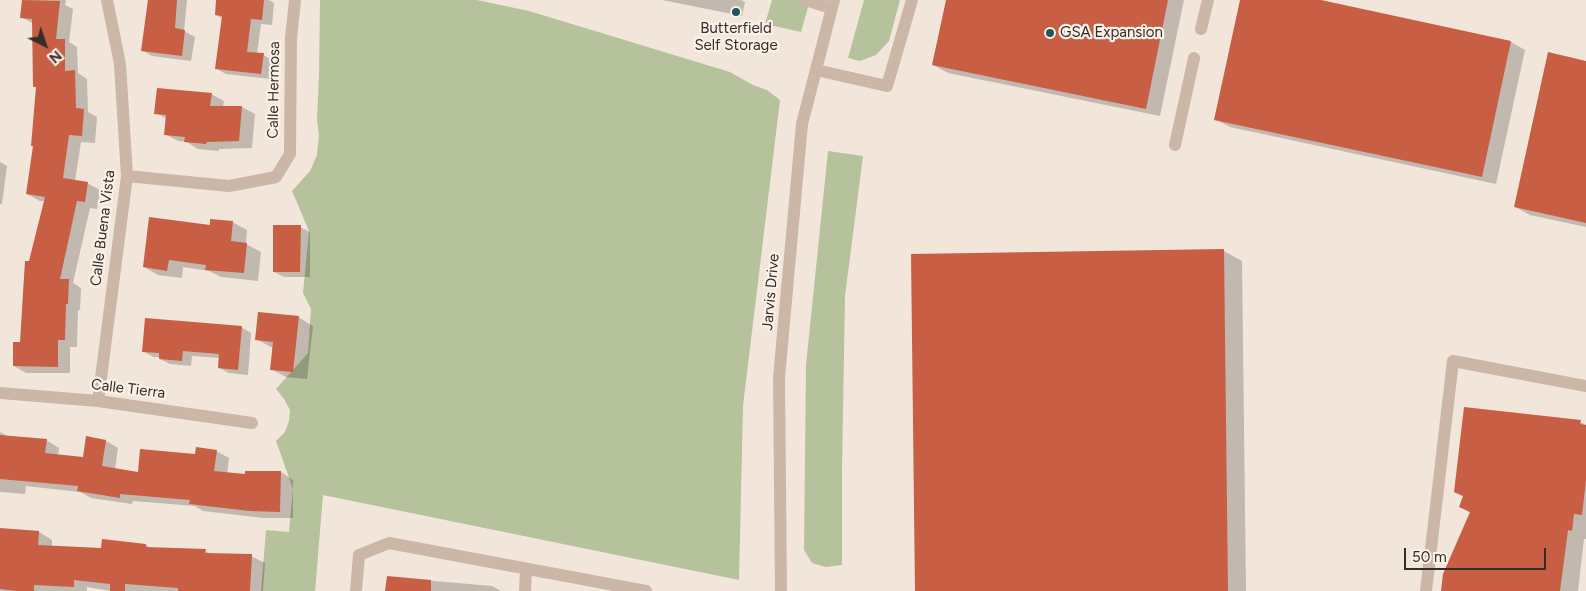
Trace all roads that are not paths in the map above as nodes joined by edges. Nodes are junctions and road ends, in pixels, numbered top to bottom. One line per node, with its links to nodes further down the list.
1 (108, 0): 11 (street, Calle Buena Vista)
2 (295, 0): 11 (street, Calle Hermosa)
3 (804, 0): 6 (street)
4 (912, 0): 9 (street)
5 (1208, 0): 7 (street)
6 (833, 4): 9 (street, Jarvis Drive)
7 (1201, 29)
8 (1194, 58): 10 (street)
9 (816, 70): 20 (street, Jarvis Drive)
10 (1175, 145)
11 (127, 176): 14 (street, Calle Buena Vista)
12 (1586, 386): 21 (street)
13 (0, 393): 14 (street, Calle Tierra)
14 (98, 401): 15 (street, Calle Tierra)
15 (252, 422)
16 (526, 570): 17 (street); 18 (street); 19 (street)
17 (356, 591)
18 (524, 591)
19 (646, 591)
20 (781, 591)
21 (1426, 591)

